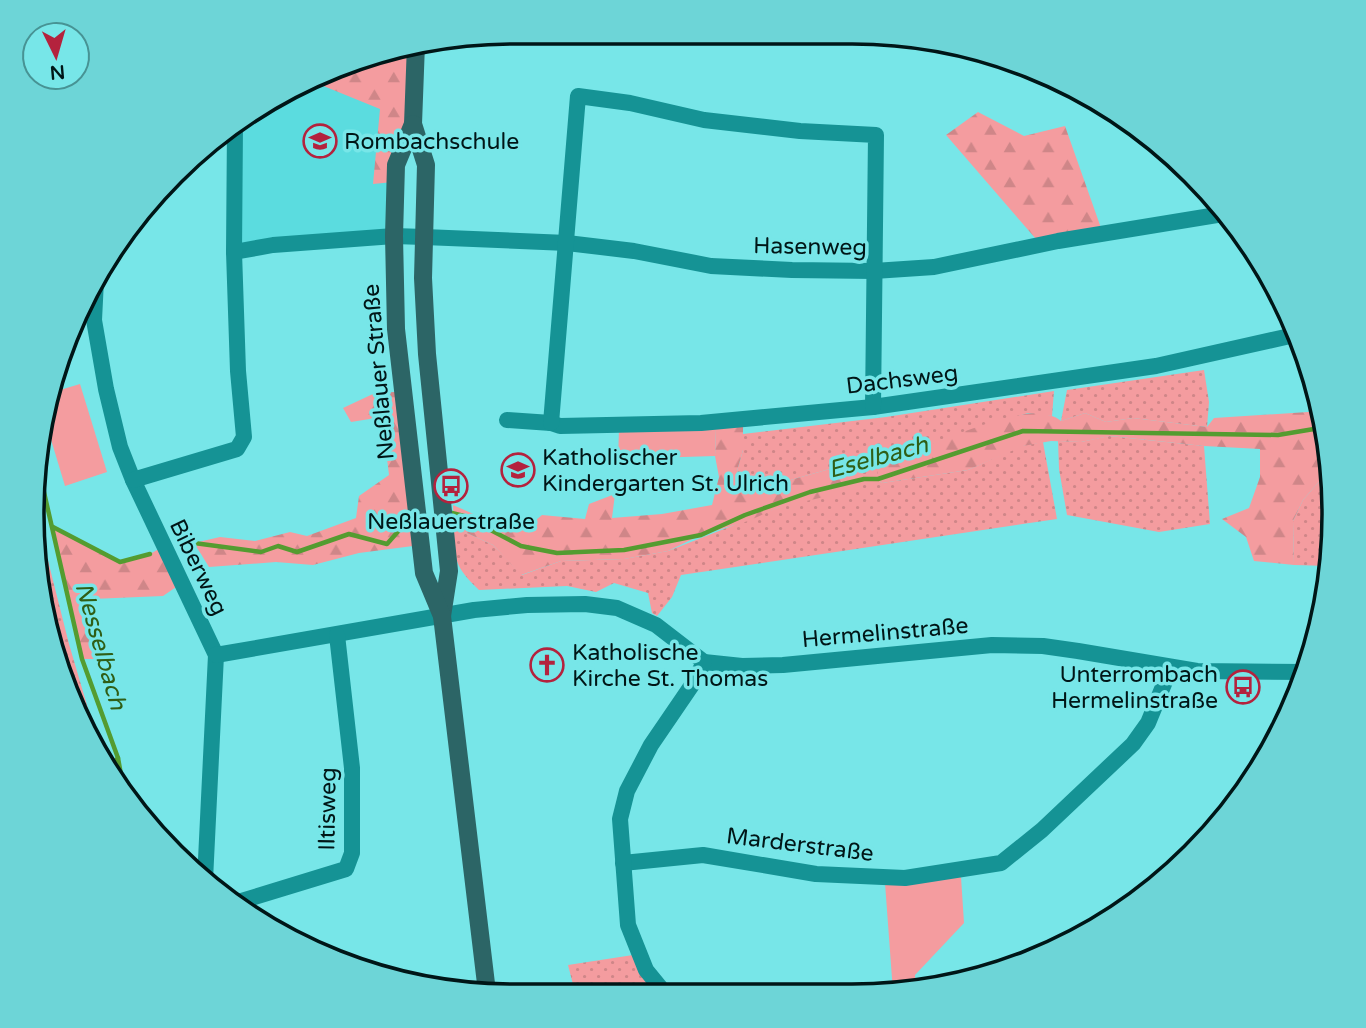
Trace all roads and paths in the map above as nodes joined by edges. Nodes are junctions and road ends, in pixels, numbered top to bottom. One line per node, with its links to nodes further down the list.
1 (416, 54): 2 (main road, Neßlauer Straße)
2 (413, 124): 5 (main road, Neßlauer Straße); 6 (main road, Neßlauer Straße)
3 (235, 136): 8 (street)
4 (1215, 215): 9 (street, Hasenweg)
5 (394, 236): 6 (street, Hasenweg); 8 (street, Hasenweg); 16 (main road, Neßlauer Straße)
6 (424, 237): 7 (street, Hasenweg); 16 (main road, Neßlauer Straße)
7 (567, 243): 9 (street, Hasenweg); 9 (street); 14 (street)
8 (234, 252): 15 (street)
9 (874, 271): 12 (street)
10 (95, 301): 15 (street, Biberweg)
11 (1287, 337): 12 (street, Dachsweg)
12 (873, 407): 14 (street, Dachsweg)
13 (507, 420): 14 (street, Dachsweg)
14 (551, 423)
15 (133, 480): 18 (street, Biberweg)
16 (442, 616): 17 (street); 19 (street); 25 (main road, Neßlauer Straße)
17 (337, 635): 18 (street); 24 (street, Iltisweg)
18 (216, 655): 23 (street, Biberweg)
19 (704, 662): 20 (street, Hermelinstraße); 22 (street)
20 (1171, 667): 21 (street, Hermelinstraße); 22 (street, Marderstraße)
21 (1294, 672)
22 (623, 863): 26 (street)
23 (206, 869)
24 (246, 900)
25 (486, 983)
26 (657, 984)

